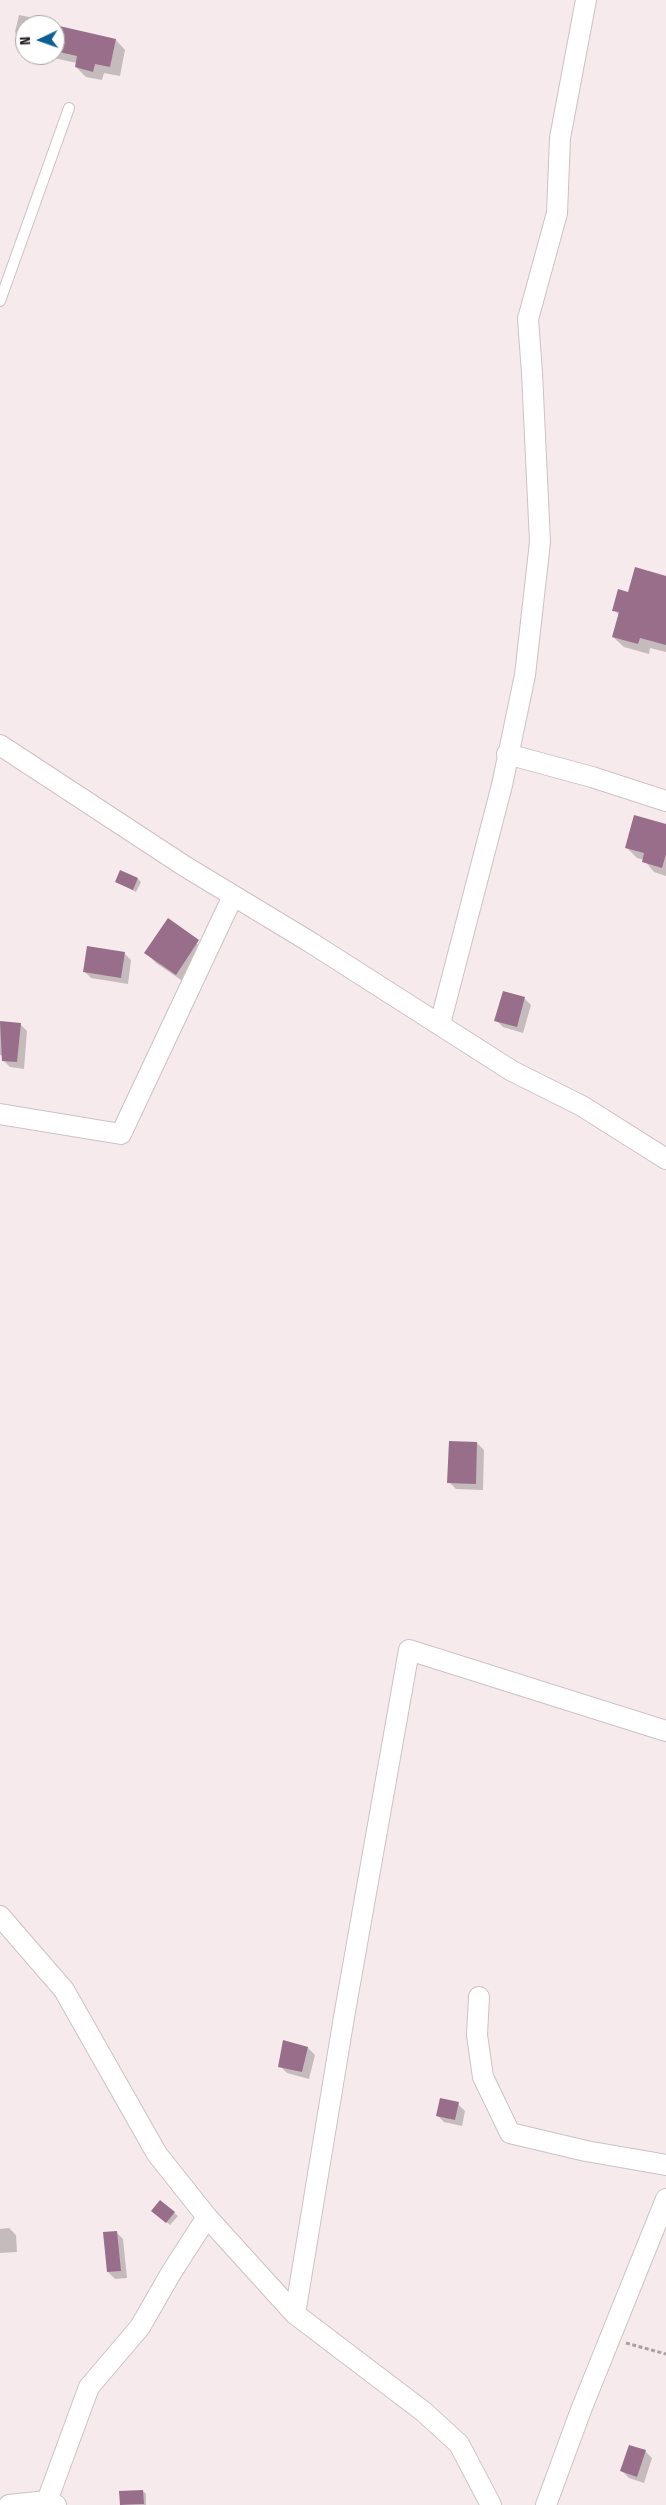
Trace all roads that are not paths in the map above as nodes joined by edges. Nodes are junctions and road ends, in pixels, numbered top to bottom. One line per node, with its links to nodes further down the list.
1 (586, 0): 5 (street)
2 (69, 108): 3 (lane)
3 (0, 301)
4 (0, 745): 7 (street)
5 (507, 754): 6 (street); 8 (street)
6 (666, 801)
7 (233, 896): 8 (street); 9 (street)
8 (440, 1024): 10 (street)
9 (0, 1114)
10 (666, 1159)
11 (666, 1731): 17 (street)
12 (0, 1916): 16 (street)
13 (479, 1997): 14 (street)
14 (666, 2165)
15 (666, 2199): 21 (street)
16 (207, 2218): 17 (street); 18 (street)
17 (295, 2314): 20 (street)
18 (52, 2503): 19 (street)
19 (9, 2505)
20 (491, 2505)
21 (546, 2505)

